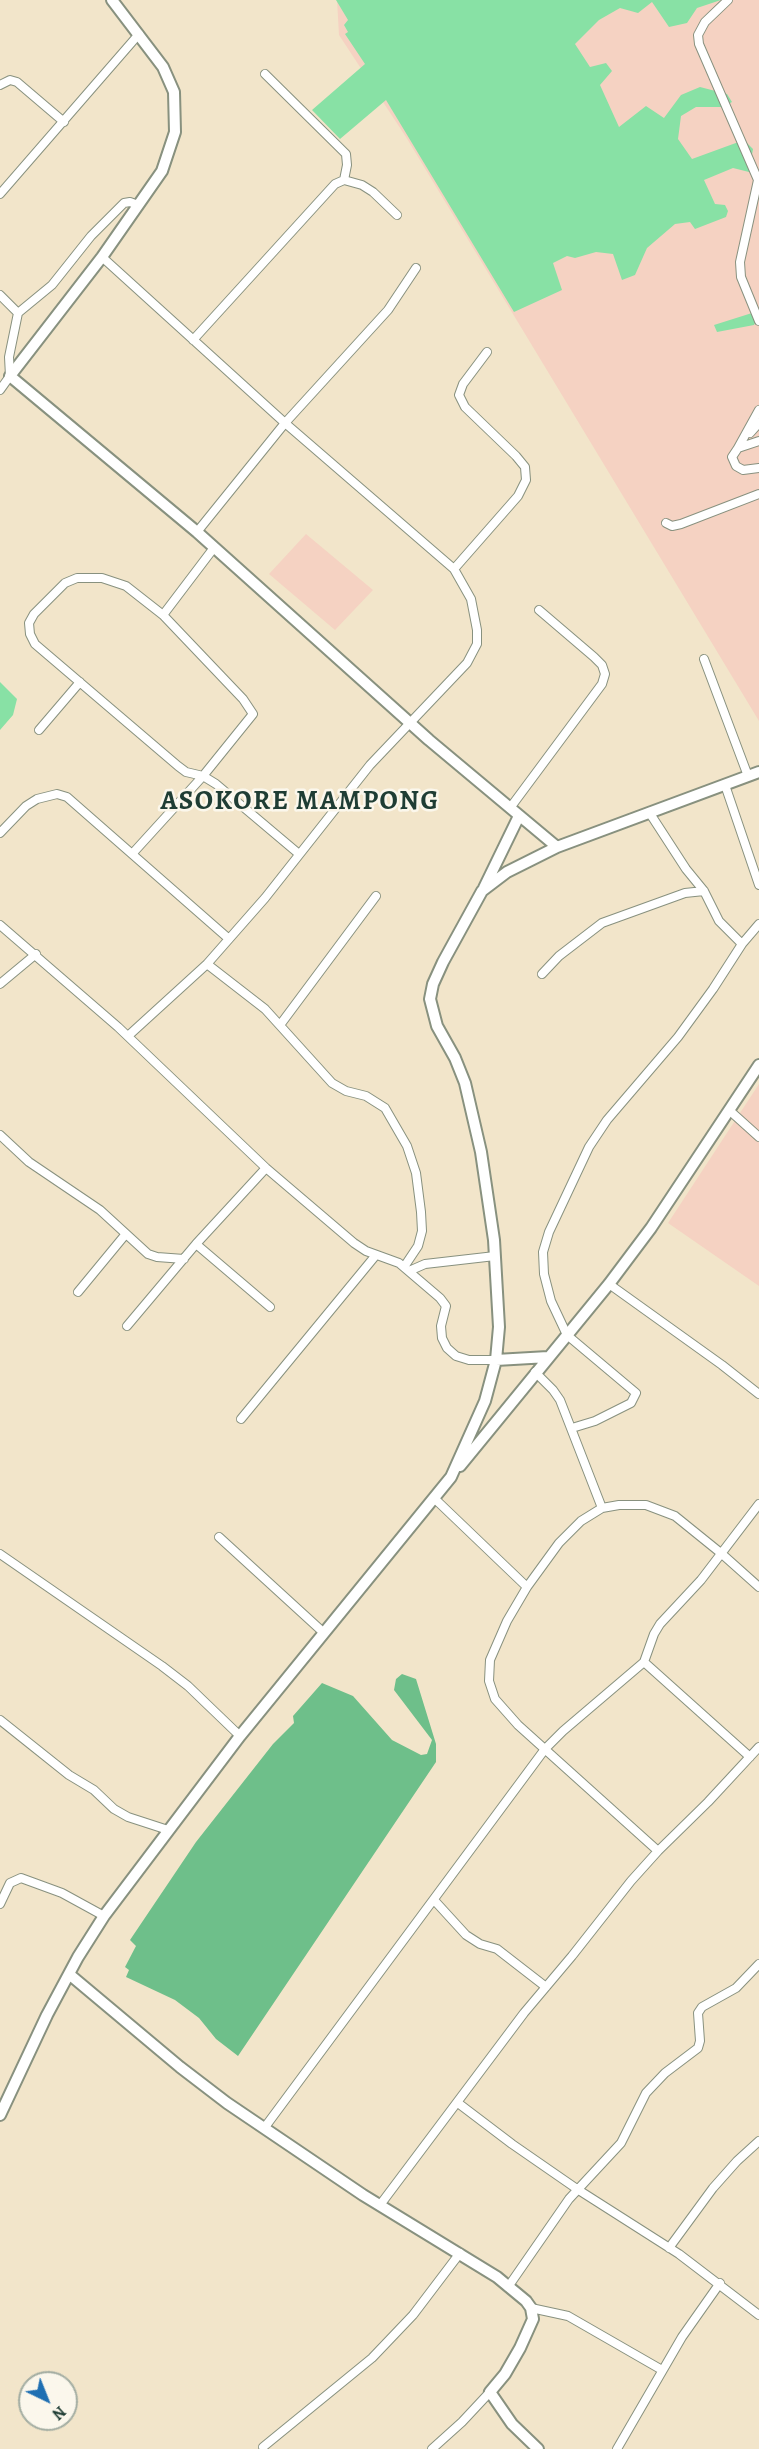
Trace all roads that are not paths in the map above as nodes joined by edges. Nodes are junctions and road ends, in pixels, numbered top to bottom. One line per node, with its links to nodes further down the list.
1 (112, 0): 3 (street)
2 (728, 0): 15 (street)
3 (139, 34): 6 (street); 9 (street)
4 (266, 74): 7 (street)
5 (0, 85): 6 (street)
6 (64, 122): 8 (street)
7 (344, 180): 10 (street); 16 (street)
8 (0, 194)
9 (138, 205): 11 (street); 14 (street)
10 (397, 215)
11 (102, 257): 16 (street); 18 (street)
12 (416, 268): 21 (street)
13 (0, 295): 14 (street)
14 (18, 313): 18 (street)
15 (759, 321)
16 (193, 340): 21 (street)
17 (487, 352): 30 (street)
18 (10, 376): 19 (street); 28 (street)
19 (0, 390)
20 (759, 410): 24 (street)
21 (285, 423): 28 (street); 30 (street)
22 (759, 423): 24 (street)
23 (759, 441): 24 (street)
24 (738, 448): 25 (street)
25 (759, 468)
26 (759, 494): 27 (street)
27 (666, 523)
28 (196, 532): 29 (street)
29 (213, 549): 32 (street); 35 (street)
30 (454, 569): 35 (street)
31 (539, 610): 41 (street)
32 (163, 615): 34 (street); 38 (street)
33 (704, 659): 39 (street)
34 (80, 682): 36 (street); 38 (street)
35 (411, 724): 41 (street); 47 (street)
36 (39, 730)
37 (759, 772): 39 (street)
38 (203, 776): 46 (street); 47 (street)
39 (748, 776): 40 (street)
40 (724, 785): 42 (street); 48 (street)
41 (510, 808): 43 (street)
42 (649, 813): 45 (street); 50 (street)
43 (519, 816): 45 (street); 49 (street)
44 (0, 833): 46 (street)
45 (557, 847): 49 (street)
46 (132, 854): 54 (street)
47 (299, 854): 54 (street)
48 (759, 885)
49 (482, 891): 70 (street)
50 (704, 891): 55 (street); 58 (street)
51 (376, 896): 60 (street)
52 (759, 924): 55 (street)
53 (0, 925): 56 (street)
54 (229, 939): 57 (street)
55 (742, 944): 77 (street)
56 (36, 954): 59 (street); 61 (street)
57 (207, 964): 60 (street); 61 (street)
58 (542, 974)
59 (0, 984)
60 (280, 1025): 72 (street)
61 (128, 1036): 66 (street)
62 (759, 1065): 63 (street)
63 (729, 1110): 65 (street); 73 (street)
64 (0, 1135): 67 (street)
65 (759, 1137)
66 (266, 1168): 68 (street); 69 (street)
67 (126, 1235): 71 (street); 74 (street)
68 (196, 1244): 71 (street); 75 (street)
69 (376, 1255): 72 (street); 82 (street)
70 (495, 1256): 72 (street); 79 (street)
71 (184, 1259): 76 (street)
72 (406, 1268): 79 (street)
73 (609, 1284): 77 (street); 81 (street)
74 (78, 1292)
75 (270, 1307)
76 (127, 1326)
77 (567, 1335): 78 (street); 83 (street)
78 (548, 1357): 79 (street); 80 (street)
79 (496, 1360): 84 (street)
80 (535, 1372): 83 (street); 84 (street)
81 (758, 1391)
82 (241, 1419)
83 (572, 1428): 87 (street)
84 (451, 1477): 85 (street)
85 (434, 1498): 91 (street); 93 (street)
86 (759, 1504): 90 (street)
87 (602, 1508): 90 (street); 91 (street)
88 (219, 1537): 93 (street)
89 (0, 1554): 96 (street)
90 (722, 1554): 92 (street); 94 (street)
91 (527, 1587): 98 (street)
92 (759, 1587)
93 (324, 1633): 96 (street)
94 (644, 1662): 98 (street); 99 (street)
95 (0, 1720): 100 (street)
96 (240, 1736): 100 (street)
97 (759, 1747): 99 (street)
98 (545, 1749): 101 (street); 102 (street)
99 (750, 1757): 101 (street)
100 (168, 1830): 104 (street)
101 (658, 1851): 107 (street)
102 (434, 1900): 107 (street); 110 (street)
103 (0, 1904): 104 (street)
104 (104, 1916): 106 (street)
105 (759, 1964): 112 (street)
106 (69, 1974): 109 (street); 110 (street)
107 (546, 1987): 108 (street)
108 (458, 2103): 112 (street); 113 (street)
109 (0, 2115)
110 (265, 2127): 113 (street)
111 (759, 2141): 114 (street)
112 (577, 2189): 114 (street); 117 (street)
113 (380, 2205): 115 (street)
114 (669, 2248): 116 (street)
115 (460, 2253): 117 (street); 122 (street)
116 (720, 2283): 119 (street); 120 (street)
117 (508, 2287): 118 (street)
118 (531, 2308): 120 (street); 121 (street)
119 (758, 2311)
120 (662, 2370): 125 (street)
121 (490, 2392): 123 (street); 124 (street)
122 (263, 2447)
123 (432, 2449)
124 (538, 2449)
125 (617, 2449)

